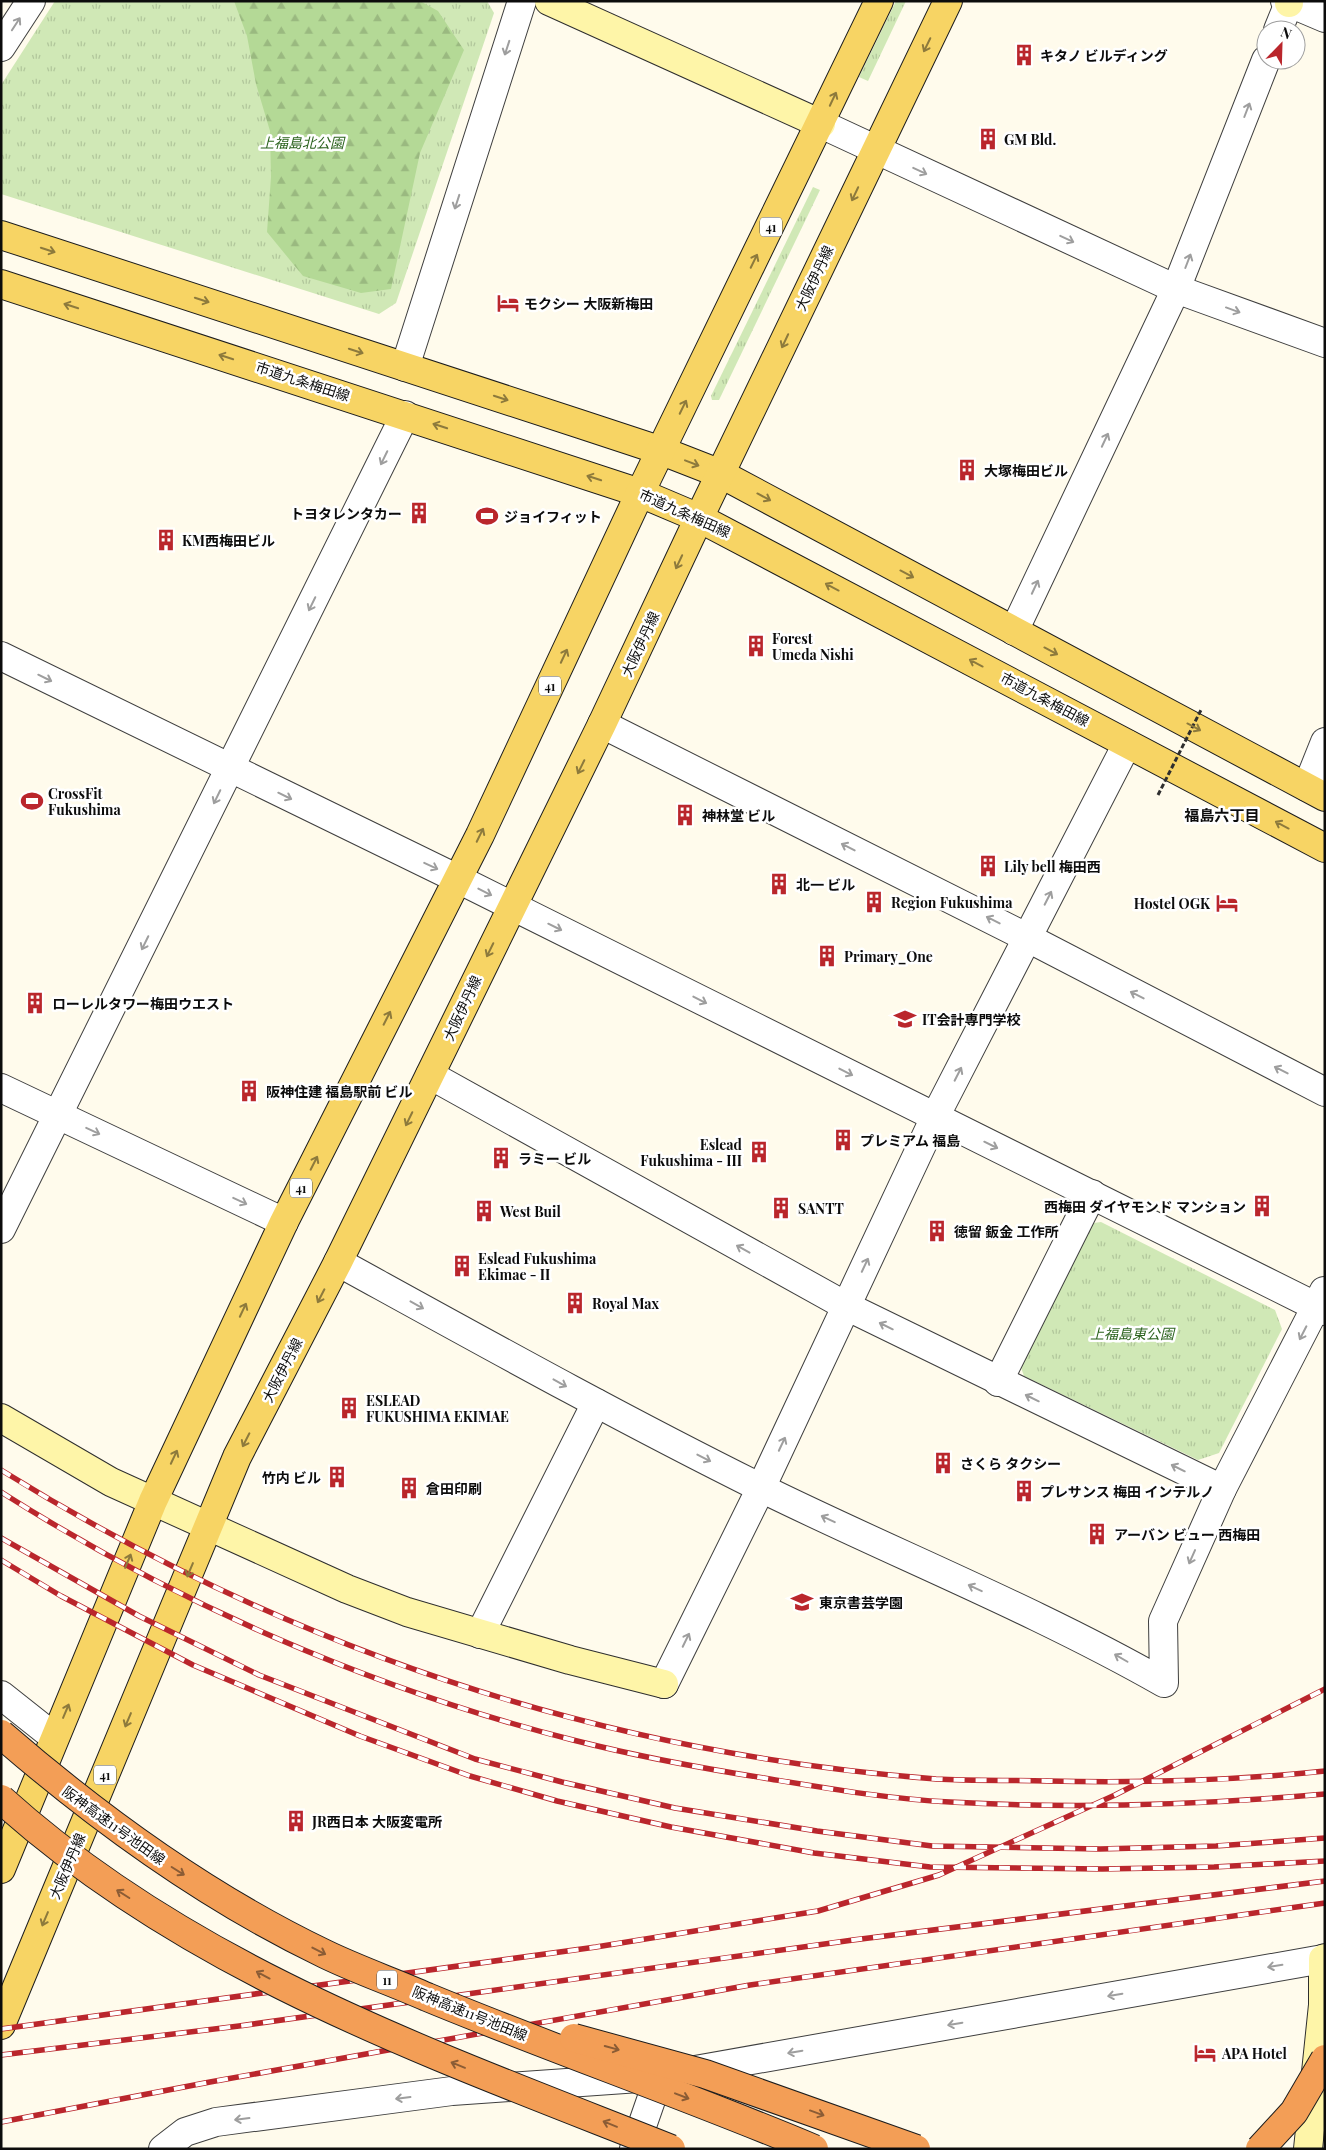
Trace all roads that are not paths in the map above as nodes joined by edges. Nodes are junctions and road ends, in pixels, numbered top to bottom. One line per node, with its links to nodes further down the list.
1 (31, 1): 9 (street, one-way to 1)
2 (522, 1): 17 (street, one-way to 17)
3 (549, 1): 11 (street)
4 (879, 1): 11 (main road, 41, one-way to 4)
5 (948, 1): 12 (main road, 大阪伊丹線 / 41, one-way to 12)
6 (1288, 2): 7 (street); 8 (street)
7 (1325, 18)
8 (1282, 20)
9 (1, 47)
10 (1262, 70): 15 (street, one-way to 10)
11 (821, 124): 12 (street); 19 (main road, 41, one-way to 11)
12 (876, 150): 15 (street, one-way to 15); 20 (main road, 大阪伊丹線 / 41, one-way to 20)
13 (1, 235): 17 (main road, one-way to 17)
14 (1, 284): 18 (main road, 市道九条梅田線, one-way to 14)
15 (1176, 289): 16 (street, one-way to 16); 23 (street, one-way to 15)
16 (1325, 343)
17 (405, 367): 19 (main road, one-way to 19)
18 (405, 415): 21 (main road, 市道九条梅田線, one-way to 18); 28 (street, one-way to 28)
19 (662, 451): 20 (main road, one-way to 20); 21 (main road, 41)
20 (721, 474): 22 (main road, 大阪伊丹線 / 41); 23 (main road, one-way to 23)
21 (640, 493): 22 (main road, 市道九条梅田線); 31 (main road, 41, one-way to 21)
22 (699, 518): 25 (main road, 大阪伊丹線 / 41, one-way to 25); 27 (main road, 市道九条梅田線, one-way to 22)
23 (1014, 631): 29 (main road, one-way to 29)
24 (1, 656): 28 (street, one-way to 28)
25 (602, 724): 32 (main road, 大阪伊丹線 / 41, one-way to 32); 33 (street, one-way to 25)
26 (1325, 742): 29 (street)
27 (1127, 744): 30 (main road, 市道九条梅田線, one-way to 27); 33 (street, one-way to 27)
28 (231, 770): 31 (street, one-way to 31); 37 (street, one-way to 37)
29 (1316, 792)
30 (1325, 848)
31 (458, 878): 32 (street, one-way to 32); 40 (main road, 41, one-way to 31)
32 (511, 906): 34 (main road, 大阪伊丹線 / 41, one-way to 34); 38 (street, one-way to 38)
33 (1028, 938): 36 (street, one-way to 33); 38 (street, one-way to 33)
34 (430, 1075): 42 (main road, 大阪伊丹線 / 41, one-way to 42); 44 (street, one-way to 34)
35 (1, 1088): 37 (street)
36 (1325, 1092)
37 (59, 1116): 40 (street, one-way to 40); 41 (street)
38 (935, 1117): 39 (street, one-way to 39); 44 (street, one-way to 38)
39 (1092, 1194): 43 (street); 45 (street)
40 (284, 1222): 50 (main road, 41, one-way to 40)
41 (1, 1229)
42 (338, 1262): 46 (street, one-way to 46); 51 (main road, 大阪伊丹線 / 41, one-way to 51)
43 (1322, 1302): 49 (street, one-way to 49)
44 (846, 1306): 45 (street, one-way to 44); 48 (street, one-way to 44)
45 (998, 1382): 49 (street, one-way to 45)
46 (596, 1403): 48 (street, one-way to 48); 52 (street)
47 (1, 1418): 50 (street)
48 (762, 1488): 49 (street, one-way to 48); 52 (street, one-way to 48)
49 (1222, 1489)
50 (153, 1501): 51 (street); 55 (main road, 41, one-way to 50)
51 (208, 1525): 52 (street); 60 (main road, 大阪伊丹線 / 41, one-way to 60)
52 (480, 1634)
53 (1, 1695): 55 (street)
54 (1, 1734): 59 (highway, 阪神高速11号池田線 / 11, one-way to 59, bridge)
55 (54, 1737): 57 (main road, 41)
56 (1, 1800): 65 (highway, one-way to 56, bridge)
57 (3, 1858)
58 (1324, 1959): 62 (street, one-way to 62); 69 (street)
59 (463, 2011): 66 (highway, 阪神高速11号池田線 / 11, one-way to 66, bridge); 67 (highway, 11, one-way to 67, bridge)
60 (1, 2025)
61 (1325, 2059): 68 (highway, bridge)
62 (658, 2077): 63 (street, one-way to 63); 64 (street)
63 (163, 2149)
64 (634, 2149)
65 (671, 2149)
66 (814, 2149)
67 (916, 2149)
68 (1260, 2149)
69 (1308, 2149)

